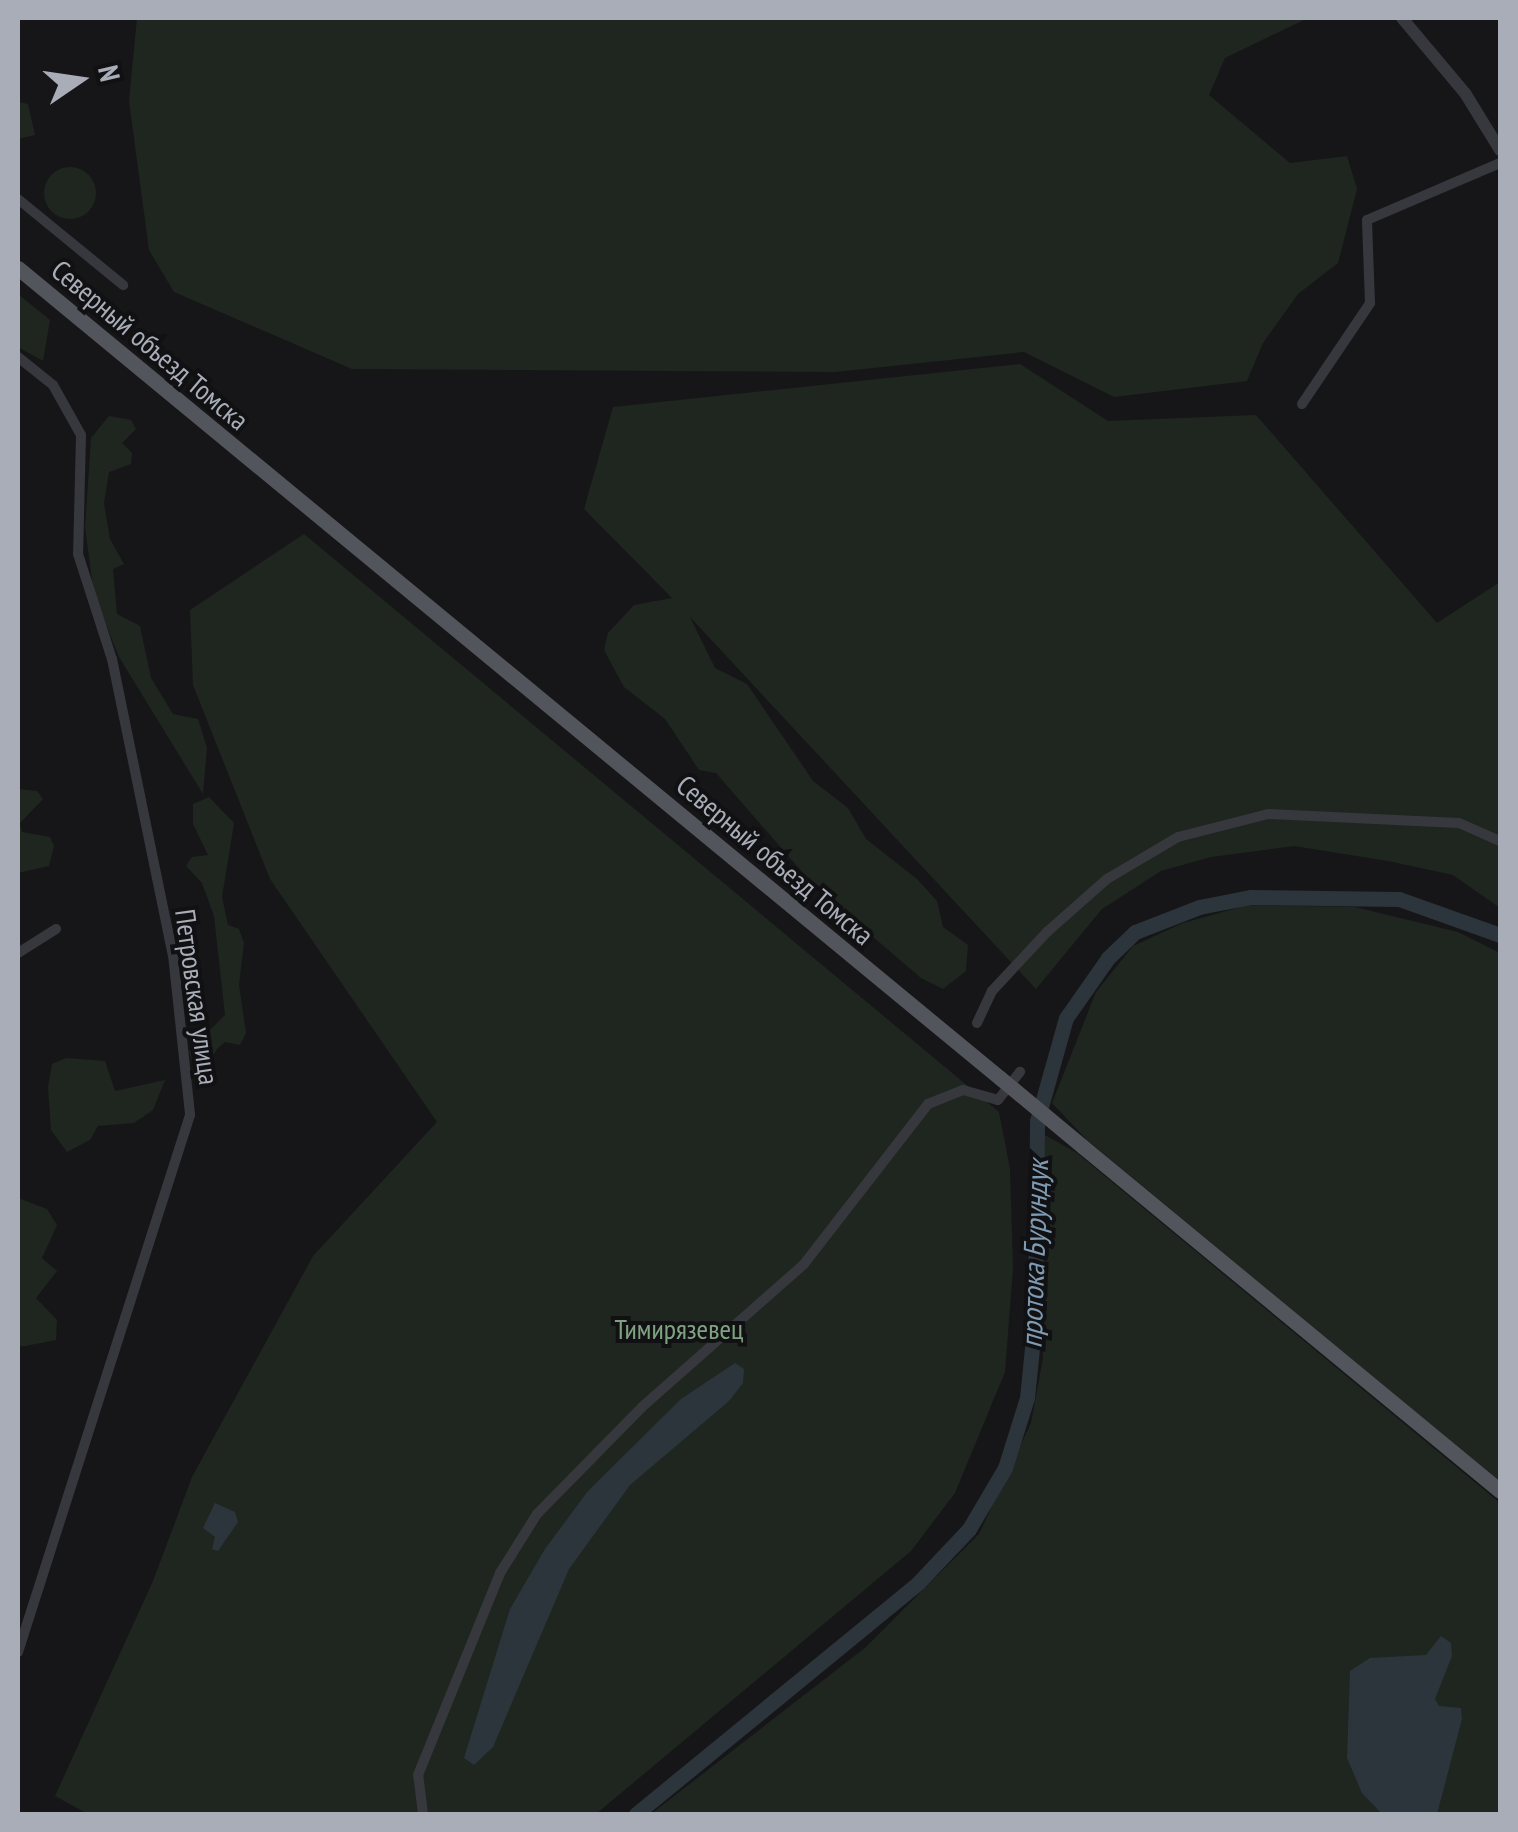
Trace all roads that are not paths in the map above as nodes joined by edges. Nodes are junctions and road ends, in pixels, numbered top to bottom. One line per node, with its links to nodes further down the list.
1 (1402, 18): 2 (street)
2 (1500, 150)
3 (1500, 163): 8 (street)
4 (18, 199): 6 (street)
5 (18, 268): 14 (main road, Северный объезд Томска, bridge)
6 (123, 285)
7 (18, 357): 15 (street, Петровская улица)
8 (1302, 404)
9 (1500, 842): 12 (street)
10 (56, 929): 11 (street)
11 (18, 953)
12 (977, 1023)
13 (1020, 1072): 16 (street)
14 (1500, 1491)
15 (18, 1652)
16 (423, 1814)

